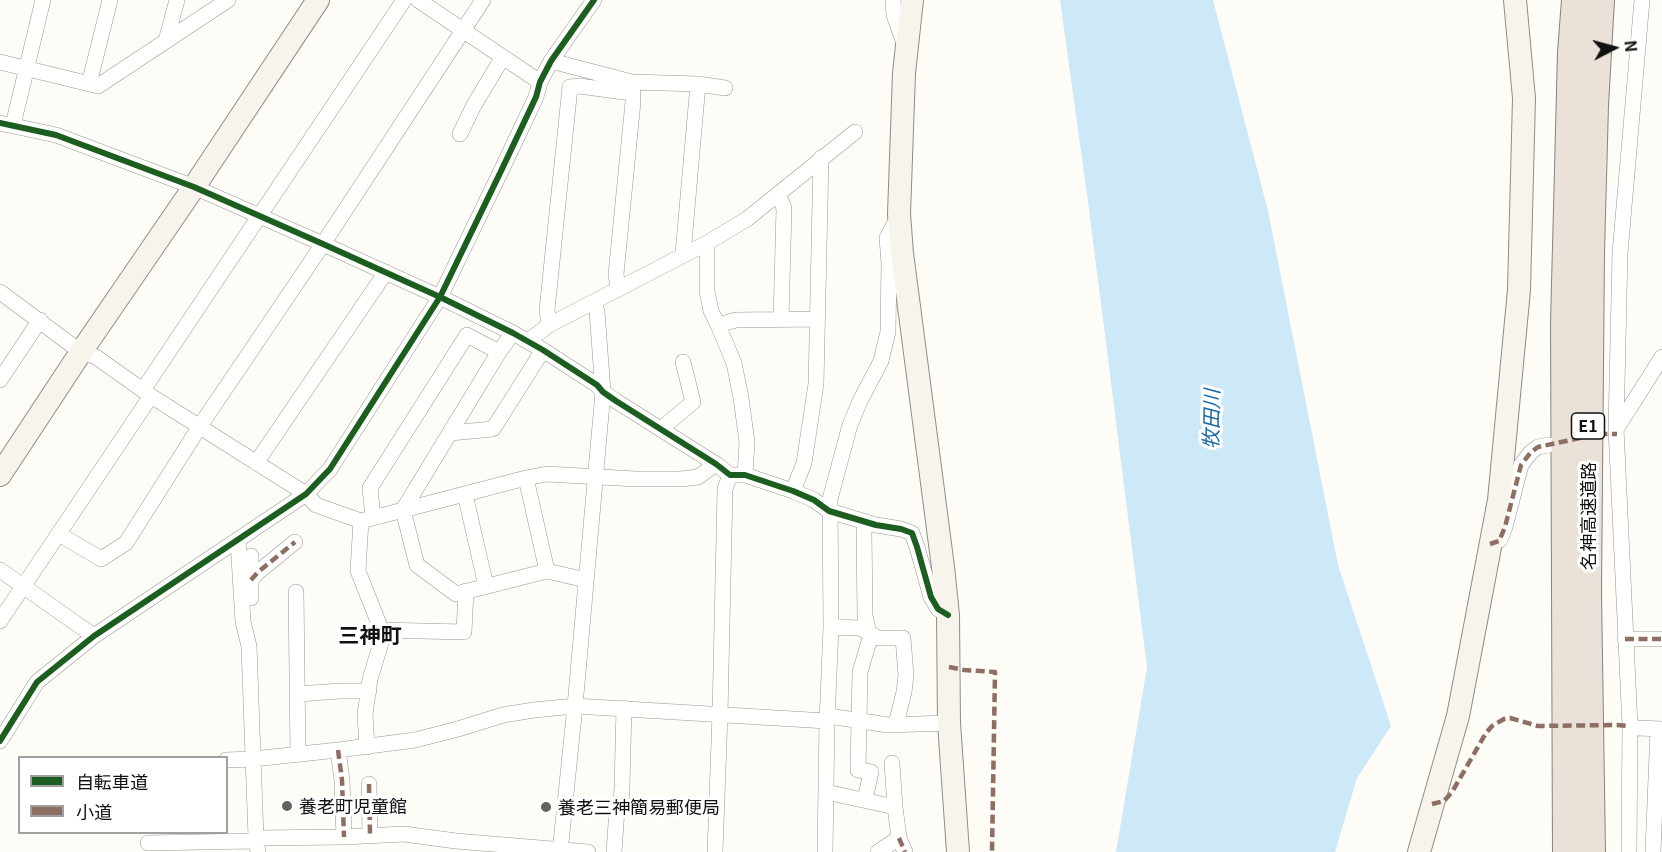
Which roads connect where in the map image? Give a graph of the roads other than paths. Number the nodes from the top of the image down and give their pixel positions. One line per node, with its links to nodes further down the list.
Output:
1 (43, 0): 25 (street)
2 (110, 0): 27 (street)
3 (177, 0): 19 (street)
4 (228, 0): 19 (street)
5 (318, 0): 36 (street)
6 (404, 0): 39 (street)
7 (418, 0): 18 (street)
8 (483, 0): 18 (street)
9 (594, 0): 23 (street)
10 (893, 0): 20 (street)
11 (912, 0): 20 (street)
12 (1515, 0): 85 (street)
13 (1567, 0): 21 (highway)
14 (1576, 0): 21 (highway, 名神高速道路 / E1)
15 (1600, 0): 31 (highway, 名神高速道路 / E1)
16 (1609, 0): 31 (highway)
17 (1642, 0): 65 (street)
18 (463, 30): 22 (street); 41 (street)
19 (166, 41): 27 (street)
20 (906, 52): 38 (street)
21 (1572, 53): 144 (highway, 名神高速道路 / E1)
22 (503, 57): 26 (street); 34 (street)
23 (551, 61): 26 (street); 29 (street)
24 (0, 62): 25 (street)
25 (26, 68): 27 (street); 32 (street)
26 (540, 82): 46 (street)
27 (89, 84)
28 (698, 84): 29 (street); 30 (street); 42 (street)
29 (632, 87): 44 (street); 51 (street)
30 (726, 88)
31 (1594, 105): 145 (highway, 名神高速道路 / E1)
32 (6, 124): 36 (street)
33 (855, 132): 35 (street)
34 (460, 134)
35 (821, 158): 37 (street); 49 (street)
36 (194, 187): 39 (street); 56 (street)
37 (778, 194): 40 (street); 48 (street)
38 (899, 214): 79 (street); 95 (street)
39 (260, 216): 41 (street); 62 (street)
40 (707, 243): 42 (street); 52 (street)
41 (323, 244): 43 (street); 63 (street)
42 (683, 254): 44 (street)
43 (386, 272): 46 (street); 69 (street)
44 (618, 289): 47 (street)
45 (0, 292): 50 (street)
46 (440, 297): 53 (street); 77 (street)
47 (594, 302): 51 (street); 61 (street)
48 (782, 319): 49 (street); 52 (street)
49 (818, 319): 75 (street)
50 (40, 320): 56 (street); 60 (street)
51 (549, 325): 54 (street)
52 (718, 326): 72 (street)
53 (513, 333): 54 (street); 57 (street)
54 (528, 341): 55 (street)
55 (543, 350): 61 (street); 66 (street)
56 (81, 352): 62 (street); 71 (street)
57 (499, 352): 66 (street); 80 (street)
58 (1662, 357): 65 (street)
59 (683, 362): 64 (street)
60 (0, 380)
61 (603, 392): 64 (street); 73 (street)
62 (147, 393): 63 (street); 82 (street)
63 (200, 426): 69 (street); 82 (street)
64 (661, 429): 70 (street)
65 (1617, 431): 67 (street); 102 (street)
66 (450, 433): 78 (street)
67 (1599, 434)
68 (1549, 445): 85 (street)
69 (256, 463): 77 (street)
70 (716, 464): 72 (street); 73 (street)
71 (0, 475)
72 (738, 475): 75 (street); 108 (street)
73 (596, 477): 74 (street); 90 (street)
74 (526, 478): 76 (street); 88 (street)
75 (793, 491): 79 (street)
76 (465, 494): 78 (street); 91 (street)
77 (306, 495): 80 (street); 83 (street)
78 (403, 510): 80 (street); 93 (street)
79 (829, 511): 95 (street); 97 (street)
80 (367, 519): 98 (street)
81 (864, 531): 100 (street)
82 (59, 534): 92 (street)
83 (238, 541): 99 (street); 101 (street)
84 (295, 542): 89 (street)
85 (1490, 544): 143 (street)
86 (251, 556): 89 (street)
87 (0, 570): 92 (street)
88 (547, 572): 90 (street); 91 (street)
89 (251, 580): 99 (street)
90 (586, 580): 106 (street)
91 (486, 586): 93 (street)
92 (24, 587): 96 (street); 101 (street)
93 (466, 591): 98 (street)
94 (296, 592): 105 (street)
95 (948, 615): 111 (street)
96 (0, 621)
97 (831, 627): 100 (street); 109 (street)
98 (380, 630): 104 (street)
99 (246, 632): 119 (street)
100 (868, 632): 110 (street); 112 (street)
101 (94, 636): 115 (street)
102 (1625, 639): 103 (street); 113 (street)
103 (1662, 639)
104 (369, 691): 105 (street); 116 (street)
105 (298, 694): 118 (street)
106 (575, 706): 107 (street); 116 (street); 136 (street)
107 (624, 708): 108 (street); 138 (street)
108 (720, 714): 109 (street); 139 (street)
109 (828, 718): 110 (street); 125 (street)
110 (858, 720): 112 (street); 126 (street)
111 (949, 723): 112 (street); 142 (street)
112 (896, 724)
113 (1630, 726): 114 (street); 124 (street)
114 (1660, 729): 123 (street)
115 (0, 741)
116 (367, 747): 117 (street)
117 (338, 750): 118 (street); 129 (street)
118 (298, 754): 119 (street)
119 (253, 759): 120 (street); 131 (street)
120 (228, 760)
121 (892, 763): 127 (street)
122 (369, 784): 128 (street)
123 (1656, 790): 124 (street); 134 (street)
124 (1630, 791): 135 (street)
125 (826, 792): 126 (street); 140 (street)
126 (865, 800): 127 (street)
127 (895, 807): 132 (street)
128 (370, 835): 129 (street); 133 (street)
129 (344, 837): 131 (street)
130 (149, 843): 131 (street)
131 (257, 845)
132 (902, 845): 141 (street)
133 (456, 846): 136 (street)
134 (1653, 849): 135 (street)
135 (1629, 850)
136 (560, 851): 137 (street)
137 (588, 852)
138 (614, 852)
139 (715, 852)
140 (825, 852)
141 (878, 852)
142 (958, 852)
143 (1419, 852)
144 (1567, 852)
145 (1591, 852)

